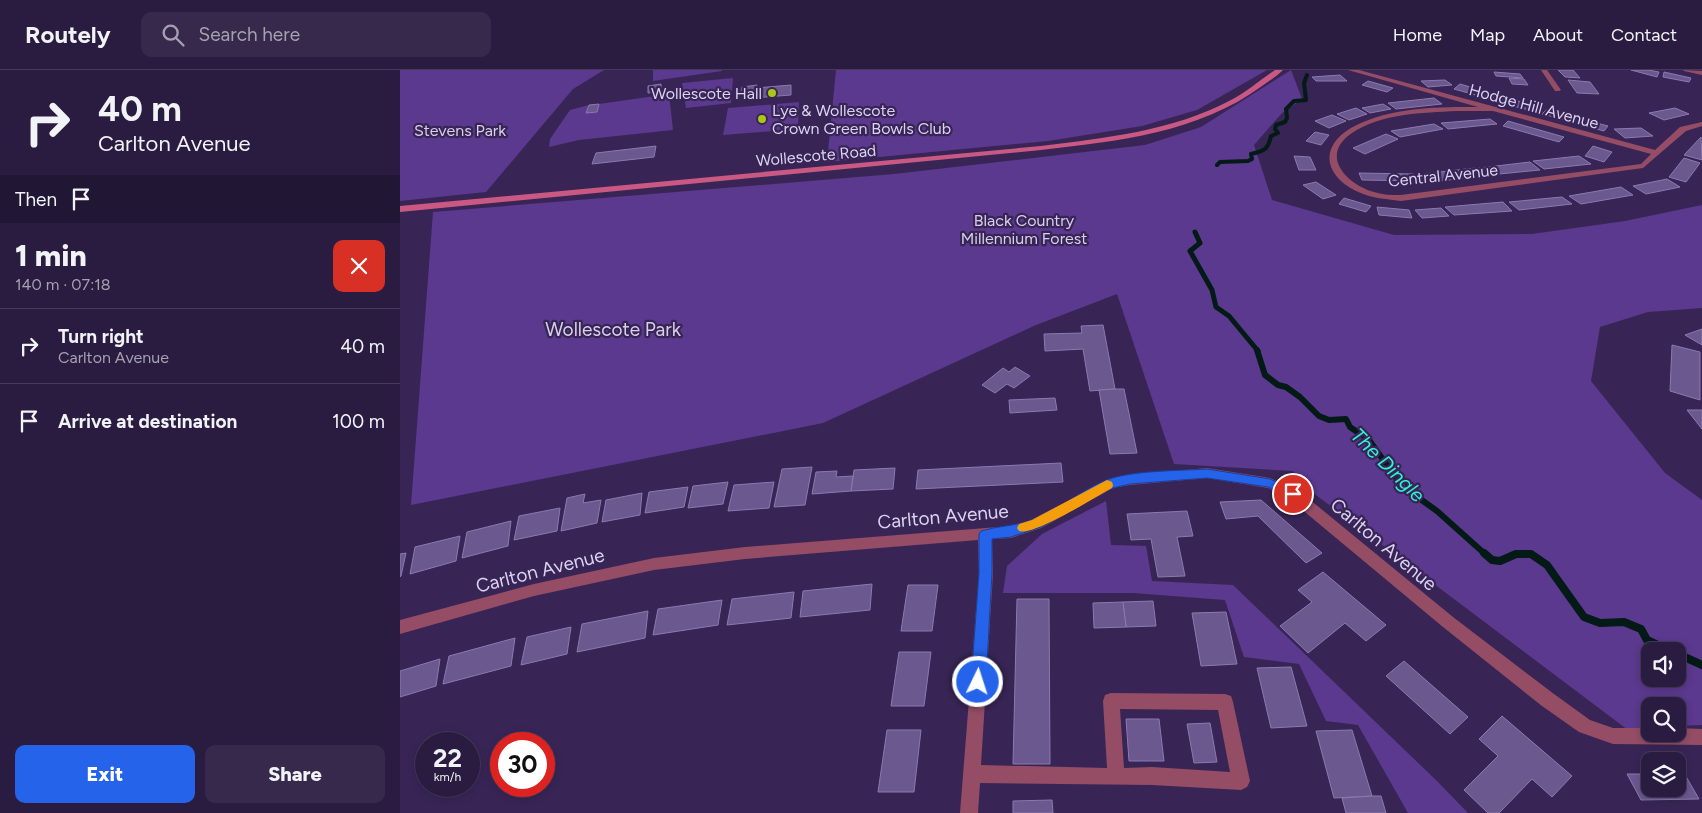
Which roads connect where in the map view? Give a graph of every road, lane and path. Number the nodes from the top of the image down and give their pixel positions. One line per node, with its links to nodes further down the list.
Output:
1 (1280, 70): 10 (street, Wollescote Road)
2 (1351, 70): 7 (street, Hodge Hill Avenue)
3 (1544, 70): 6 (street)
4 (1686, 70): 5 (street)
5 (1702, 73)
6 (1540, 83)
7 (1492, 109): 9 (street, Hodge Hill Avenue); 9 (street, Central Avenue)
8 (1702, 124): 9 (street)
9 (1656, 153)
10 (400, 209)
11 (985, 534): 12 (street, Carlton Avenue); 13 (street, Carlton Avenue); 14 (street)
12 (400, 627)
13 (1702, 737)
14 (972, 774): 15 (street); 16 (street)
15 (1116, 777): 15 (street)
16 (969, 813)

